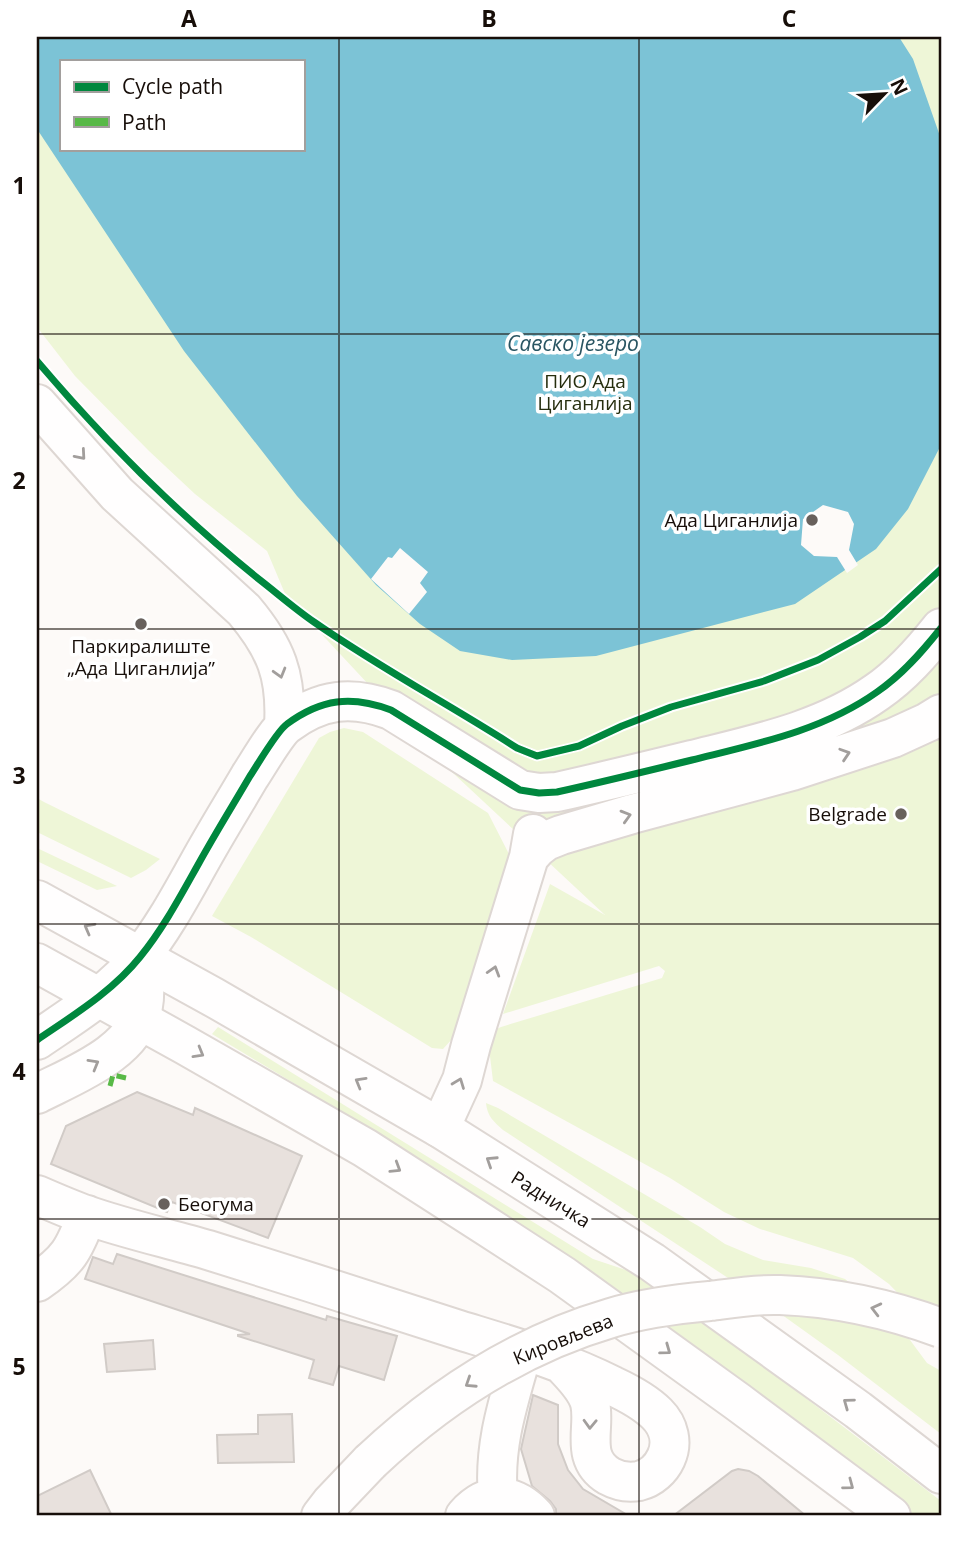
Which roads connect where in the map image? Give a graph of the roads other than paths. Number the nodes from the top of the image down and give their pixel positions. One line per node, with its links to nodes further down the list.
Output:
1 (37, 404): 4 (street, one-way to 4)
2 (941, 628): 5 (street)
3 (941, 714): 6 (street, one-way to 3)
4 (284, 726): 5 (street); 8 (street)
5 (520, 790): 6 (street)
6 (529, 857): 14 (street, one-way to 6)
7 (37, 900): 8 (street, Радничка, one-way to 7)
8 (140, 957): 10 (street); 11 (street); 14 (street, Радничка, one-way to 8)
9 (37, 963): 10 (street)
10 (97, 997): 11 (street); 12 (street)
11 (140, 1020): 13 (street, one-way to 11); 26 (street, one-way to 26)
12 (37, 1041)
13 (37, 1094)
14 (440, 1128): 21 (street, Радничка, one-way to 14)
15 (37, 1195): 16 (street)
16 (87, 1215): 17 (street); 19 (street)
17 (37, 1282)
18 (941, 1328): 23 (street, Кировљева, one-way to 23, bridge)
19 (523, 1350): 20 (street); 22 (street)
20 (563, 1365)
21 (941, 1474)
22 (498, 1497): 24 (street); 25 (street)
23 (321, 1516)
24 (465, 1516)
25 (535, 1516)
26 (891, 1516)

